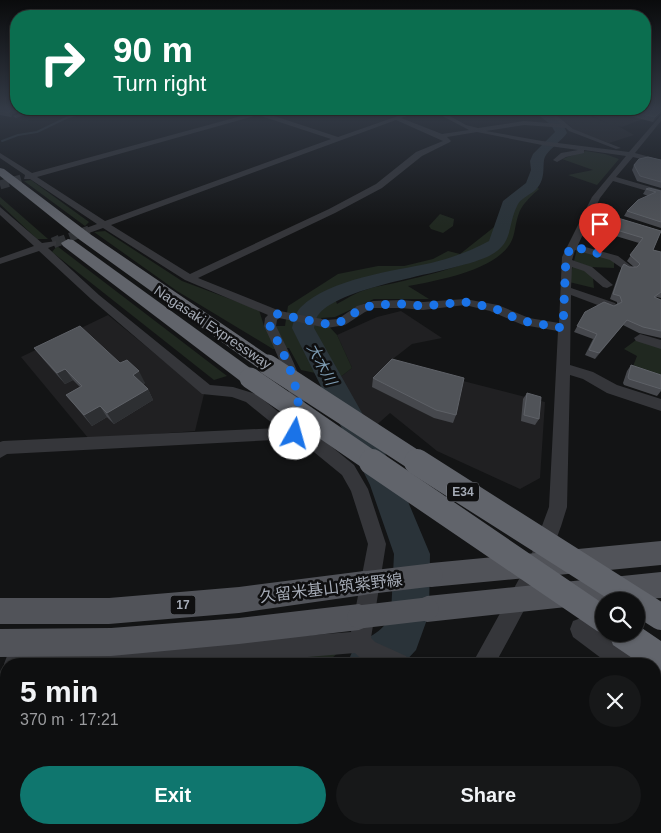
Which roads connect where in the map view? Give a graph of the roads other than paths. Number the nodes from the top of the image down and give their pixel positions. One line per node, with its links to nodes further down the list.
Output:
1 (128, 148): 15 (street)
2 (313, 148): 21 (street)
3 (435, 148): 29 (street)
4 (578, 148): 8 (street)
5 (595, 148): 8 (street)
6 (618, 148): 10 (street)
7 (637, 148): 10 (street)
8 (589, 149): 10 (street); 12 (street)
9 (661, 150): 13 (street)
10 (631, 154): 13 (street); 16 (street)
11 (0, 155): 15 (street)
12 (557, 160)
13 (658, 161)
14 (0, 171): 38 (highway, Nagasaki Expressway / E34)
15 (32, 176): 17 (street); 21 (street)
16 (611, 178): 19 (street); 24 (street)
17 (21, 179)
18 (0, 188): 38 (highway, Nagasaki Expressway / E34)
19 (661, 193)
20 (0, 210): 25 (street)
21 (103, 224): 22 (street); 29 (street)
22 (89, 230)
23 (53, 242): 25 (street)
24 (572, 246): 27 (street); 28 (street)
25 (39, 247): 26 (street); 40 (street)
26 (0, 261)
27 (566, 261): 30 (street); 31 (street)
28 (630, 269)
29 (189, 278): 33 (street)
30 (606, 285)
31 (565, 289): 32 (street); 34 (street)
32 (611, 306)
33 (277, 314): 34 (street); 40 (street)
34 (563, 328): 37 (street)
35 (640, 338): 36 (street)
36 (661, 345)
37 (563, 368): 39 (street); 43 (street)
38 (259, 371): 48 (highway, Nagasaki Expressway / E34, bridge); 49 (highway, Nagasaki Expressway / E34, bridge)
39 (661, 405)
40 (295, 434): 41 (street); 51 (street)
41 (1, 447)
42 (661, 553): 43 (main road, 久留米基山筑紫野線 / 17)
43 (539, 564): 44 (main road, 久留米基山筑紫野線 / 17); 46 (street)
44 (431, 575): 47 (main road, 久留米基山筑紫野線 / 17, bridge)
45 (661, 585): 46 (main road, 17)
46 (520, 598): 51 (main road, 17, bridge); 56 (street)
47 (0, 611)
48 (595, 614)
49 (661, 617)
50 (581, 629): 57 (street)
51 (362, 636): 53 (main road, 17); 54 (street); 55 (street)
52 (636, 642): 58 (highway)
53 (0, 643)
54 (147, 658)
55 (390, 658)
56 (486, 658)
57 (620, 658)
58 (660, 658)

